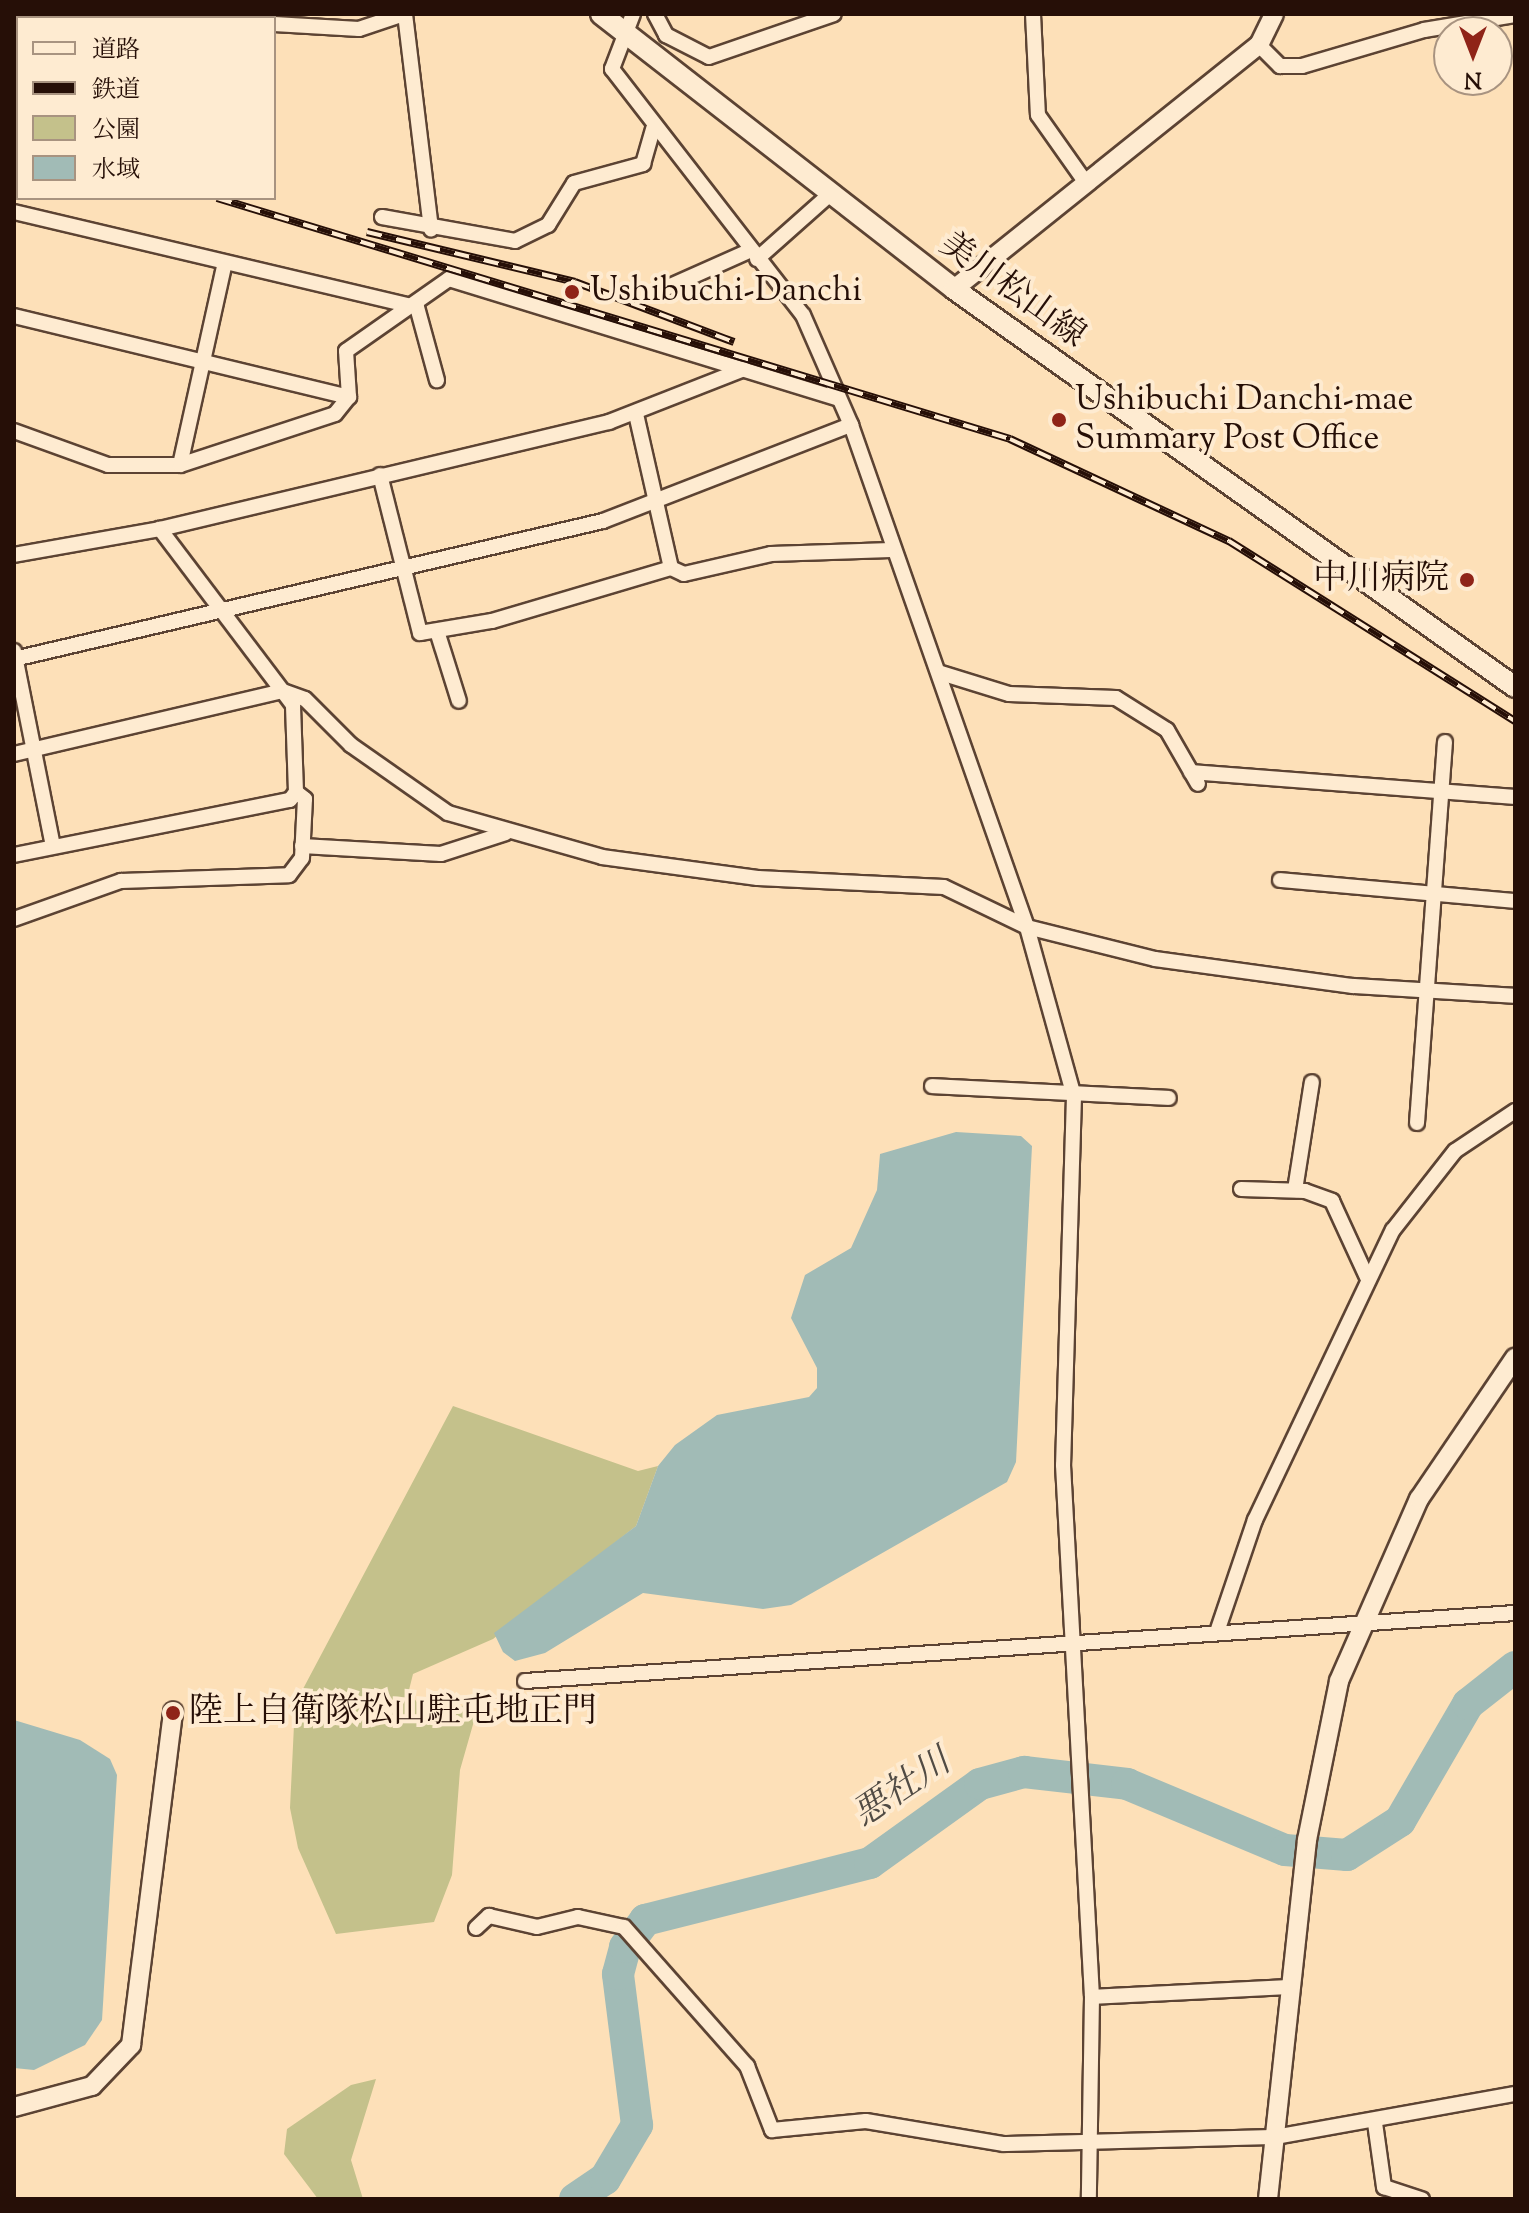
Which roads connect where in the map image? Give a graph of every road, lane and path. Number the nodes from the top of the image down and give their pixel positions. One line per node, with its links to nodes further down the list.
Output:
1 (405, 14): 9 (street); 17 (street)
2 (601, 14): 10 (main road, 美川松山線)
3 (633, 14): 10 (street)
4 (655, 14): 5 (street)
5 (834, 14)
6 (1033, 14): 13 (street)
7 (1274, 14): 11 (street)
8 (1515, 15): 11 (street)
9 (276, 24)
10 (624, 36): 12 (street); 14 (main road, 美川松山線)
11 (1259, 45): 13 (street)
12 (653, 128): 17 (street); 18 (street)
13 (1086, 183): 21 (street)
14 (829, 195): 18 (street); 21 (main road, 美川松山線)
15 (14, 212): 19 (street)
16 (382, 217): 17 (street)
17 (431, 229)
18 (754, 255): 20 (street); 28 (street)
19 (224, 267): 22 (street); 24 (street)
20 (666, 288)
21 (954, 289): 44 (main road, 美川松山線)
22 (417, 307): 25 (street); 26 (street); 27 (street)
23 (14, 316): 24 (street)
24 (202, 367): 27 (street); 32 (street)
25 (744, 369): 28 (street); 29 (street)
26 (437, 380)
27 (349, 397): 32 (street)
28 (837, 398): 30 (street)
29 (636, 414): 33 (street); 34 (street)
30 (851, 425): 34 (street); 36 (street)
31 (14, 431): 32 (street)
32 (180, 465)
33 (380, 475): 35 (street); 38 (street)
34 (655, 506): 38 (street); 39 (street)
35 (160, 529): 37 (street); 40 (street)
36 (891, 550): 39 (street); 43 (street)
37 (14, 555)
38 (403, 565): 40 (street); 41 (street)
39 (671, 568): 41 (street)
40 (224, 611): 42 (street); 45 (street)
41 (437, 631): 46 (street)
42 (15, 656): 48 (street)
43 (941, 673): 51 (street); 61 (street)
44 (1515, 687)
45 (283, 691): 48 (street); 50 (street); 53 (street)
46 (459, 701)
47 (1445, 742): 51 (street)
48 (34, 750): 49 (street); 54 (street)
49 (14, 754)
50 (296, 792): 54 (street); 55 (street)
51 (1441, 792): 52 (street); 58 (street)
52 (1515, 797)
53 (506, 833): 55 (street); 61 (street)
54 (53, 846): 56 (street)
55 (302, 846): 60 (street)
56 (14, 855)
57 (1280, 880): 58 (street)
58 (1434, 894): 59 (street); 62 (street)
59 (1515, 901)
60 (14, 919)
61 (1027, 927): 62 (street); 66 (street)
62 (1428, 987): 63 (street); 69 (street)
63 (1515, 996)
64 (1312, 1082): 71 (street)
65 (932, 1086): 66 (street)
66 (1074, 1096): 67 (street); 77 (street)
67 (1169, 1098)
68 (1515, 1111): 72 (street)
69 (1417, 1123)
70 (1241, 1189): 71 (street)
71 (1295, 1190): 72 (street)
72 (1367, 1277): 76 (street)
73 (1515, 1358): 75 (street)
74 (1515, 1613): 75 (street)
75 (1359, 1622): 76 (street); 81 (street)
76 (1218, 1629): 77 (street)
77 (1072, 1642): 78 (street); 82 (street)
78 (525, 1681)
79 (173, 1712): 84 (street)
80 (476, 1928): 87 (street)
81 (1292, 1987): 82 (street); 86 (street)
82 (1092, 1997): 87 (street)
83 (1515, 2094): 85 (street)
84 (14, 2107)
85 (1375, 2123): 86 (street); 90 (street)
86 (1275, 2137): 87 (street); 89 (street)
87 (1090, 2139): 88 (street)
88 (1089, 2199)
89 (1268, 2199)
90 (1422, 2199)

